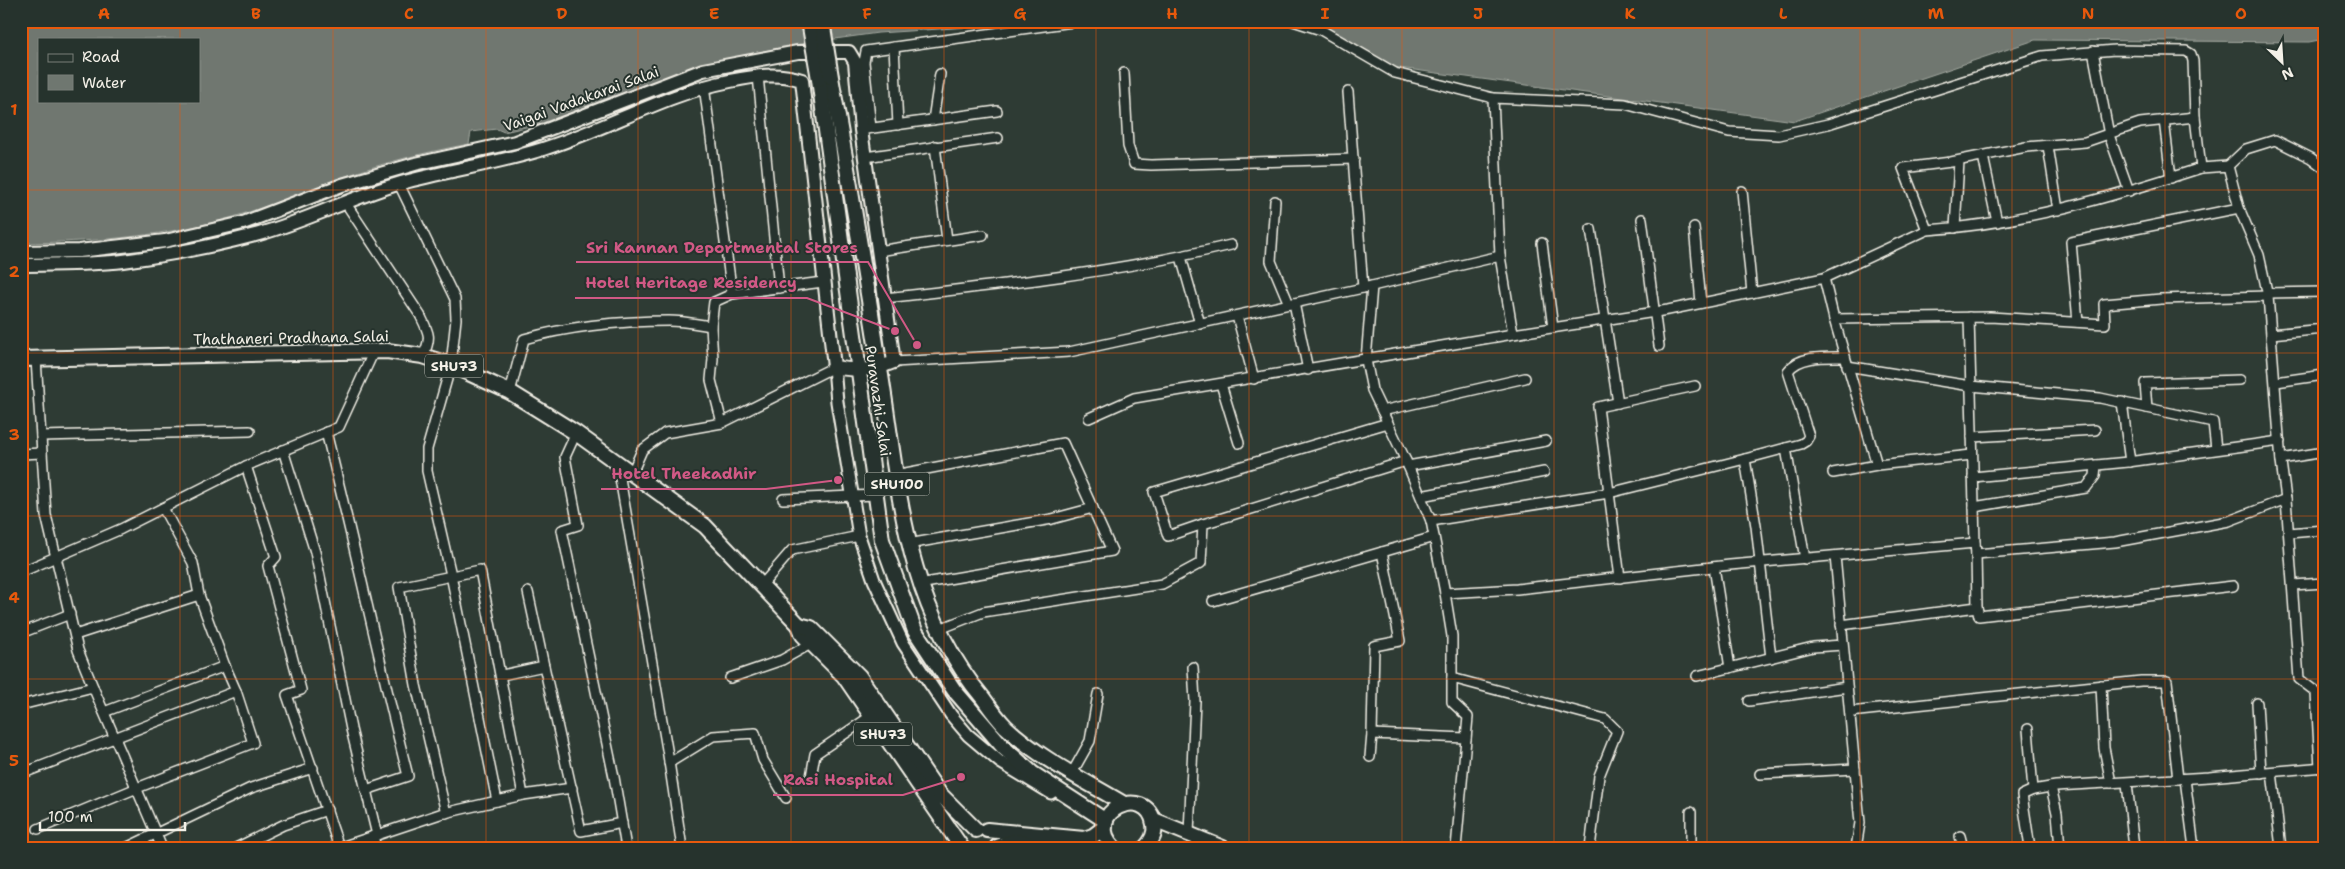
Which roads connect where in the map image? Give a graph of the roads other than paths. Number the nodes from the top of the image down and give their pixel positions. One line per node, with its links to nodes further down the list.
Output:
1 (809, 21): 10 (main road, SHU100, bridge)
2 (822, 21): 10 (main road, SHU100, bridge)
3 (1080, 21): 5 (street)
4 (1293, 21): 13 (street)
5 (894, 47): 18 (street); 19 (street)
6 (2094, 51): 13 (street); 15 (street); 20 (street)
7 (1124, 73): 26 (street)
8 (940, 74): 16 (street)
9 (758, 76): 11 (main road, Vaigai Vadakarai Salai); 55 (main road, Vaigai Vadakarai Salai); 57 (street)
10 (825, 78): 88 (main road, Puravazhi Salai / SHU100); 89 (main road, Puravazhi Salai / SHU100)
11 (704, 86): 32 (main road, Vaigai Vadakarai Salai); 61 (street)
12 (1348, 92): 26 (street)
13 (1493, 98): 51 (street)
14 (997, 111): 16 (street)
15 (2195, 117): 17 (street); 29 (street)
16 (933, 120): 18 (street)
17 (2164, 120): 20 (street); 31 (street)
18 (898, 125): 19 (street)
19 (866, 129): 25 (main road, Vaigai Vadakarai Salai); 50 (main road, Vaigai Vadakarai Salai)
20 (2109, 135): 23 (street); 34 (street)
21 (998, 138): 22 (street)
22 (934, 146): 25 (street); 46 (street)
23 (2048, 146): 24 (street); 38 (street)
24 (1983, 156): 27 (street); 40 (street)
25 (865, 157): 49 (main road, Vaigai Vadakarai Salai)
26 (1354, 159): 58 (street)
27 (1958, 161): 42 (street); 44 (street)
28 (2228, 166): 29 (street); 30 (street); 37 (street)
29 (2201, 168): 31 (street)
30 (2324, 168)
31 (2171, 178): 34 (street)
32 (399, 184): 36 (main road, Vaigai Vadakarai Salai); 86 (street)
33 (1742, 191): 60 (street)
34 (2129, 191): 38 (street)
35 (1275, 201): 65 (street)
36 (345, 202): 53 (main road, Vaigai Vadakarai Salai); 80 (street)
37 (2239, 208): 62 (street); 71 (street)
38 (2058, 210): 40 (street)
39 (1642, 220): 66 (street)
40 (1998, 222): 42 (street)
41 (1694, 227): 64 (street)
42 (1955, 228): 44 (street)
43 (1591, 229): 70 (street)
44 (1927, 230): 54 (street)
45 (983, 235): 46 (street)
46 (947, 240): 49 (street)
47 (1542, 243): 74 (street)
48 (1230, 245): 52 (street)
49 (878, 251): 63 (main road, Vaigai Vadakarai Salai)
50 (21, 252)
51 (1500, 256): 56 (street); 76 (street)
52 (1181, 257): 63 (street); 72 (street)
53 (21, 265)
54 (1824, 278): 60 (street); 69 (street)
55 (823, 282): 57 (street); 87 (main road, Vaigai Vadakarai Salai)
56 (1372, 286): 58 (street); 83 (street)
57 (779, 288): 61 (street)
58 (1363, 288): 65 (street)
59 (2324, 292): 62 (street)
60 (1752, 293): 64 (street)
61 (732, 294): 73 (street)
62 (2267, 294): 71 (street); 77 (street)
63 (885, 298): 84 (main road, Vaigai Vadakarai Salai)
64 (1701, 303): 66 (street)
65 (1292, 304): 67 (street); 90 (street)
66 (1655, 312): 70 (street); 78 (street)
67 (1237, 316): 72 (street); 92 (street)
68 (1969, 317): 69 (street); 71 (street); 98 (street)
69 (1834, 318): 85 (street)
70 (1604, 320): 74 (street); 101 (street)
71 (2078, 322)
72 (1200, 324): 84 (street)
73 (711, 326): 99 (street); 105 (street)
74 (1553, 328): 76 (street)
75 (2324, 329): 77 (street)
76 (1513, 334): 83 (street)
77 (2271, 334): 95 (street)
78 (1659, 346)
79 (374, 351): 80 (main road, Thathaneri Pradhana Salai / SHU73); 81 (main road, Thathaneri Pradhana Salai / SHU73); 109 (street)
80 (423, 356): 86 (main road, Thathaneri Pradhana Salai / SHU73)
81 (36, 359): 82 (main road, Thathaneri Pradhana Salai / SHU73); 111 (street)
82 (21, 360)
83 (1366, 360): 90 (street); 103 (street)
84 (894, 362): 88 (main road)
85 (1846, 362): 98 (street); 116 (street); 128 (street)
86 (451, 365): 99 (main road, Thathaneri Pradhana Salai / SHU73); 161 (street)
87 (834, 367): 89 (main road); 105 (street); 138 (street)
88 (880, 368): 89 (main road); 134 (main road, Puravazhi Salai / SHU100)
89 (857, 370): 137 (main road, Puravazhi Salai / SHU100)
90 (1308, 370): 92 (street)
91 (2324, 375): 95 (street)
92 (1254, 378): 96 (street)
93 (1525, 378): 103 (street)
94 (2240, 380): 102 (street)
95 (2276, 382): 114 (street)
96 (1221, 384): 104 (street); 115 (street)
97 (1695, 386): 101 (street)
98 (1971, 386): 100 (street); 112 (street)
99 (510, 392): 110 (main road, Thathaneri Pradhana Salai / SHU73)
100 (2122, 402): 102 (street); 126 (street)
101 (1618, 403): 136 (street)
102 (2147, 408): 117 (street)
103 (1382, 410): 106 (street)
104 (1089, 418)
105 (722, 422): 133 (street)
106 (1388, 423): 127 (street); 146 (street)
107 (2095, 430): 112 (street)
108 (250, 431): 111 (street)
109 (326, 432): 118 (street); 221 (street)
110 (576, 433): 125 (main road, Thathaneri Pradhana Salai / SHU73); 232 (street)
111 (41, 436): 120 (street)
112 (1972, 437): 122 (street)
113 (1546, 441): 127 (street)
114 (2280, 441): 117 (street); 124 (street)
115 (1239, 442)
116 (1786, 448): 123 (street); 157 (street)
117 (2216, 449): 126 (street)
118 (283, 450): 130 (street); 221 (street)
119 (2324, 452): 124 (street)
120 (42, 453): 121 (street); 156 (street)
121 (21, 454)
122 (1972, 455): 128 (street); 135 (street)
123 (1745, 459): 136 (street); 158 (street)
124 (2281, 459): 141 (street)
125 (617, 461): 133 (main road, Thathaneri Pradhana Salai / SHU73); 205 (street)
126 (2130, 462): 129 (street)
127 (1407, 463): 139 (street); 146 (street)
128 (1877, 465): 132 (street)
129 (2096, 465): 135 (street); 142 (street)
130 (246, 466): 143 (street); 206 (street)
131 (1544, 472): 139 (street)
132 (1833, 473)
133 (632, 474): 166 (main road, Thathaneri Pradhana Salai / SHU73)
134 (895, 476): 144 (street); 152 (main road, Puravazhi Salai / SHU100)
135 (1973, 477): 142 (street)
136 (1609, 493): 145 (street); 162 (street)
137 (876, 495): 138 (street); 226 (main road, Puravazhi Salai / SHU100)
138 (852, 496): 140 (street); 149 (street)
139 (1421, 496): 145 (street)
140 (783, 499)
141 (2286, 499): 148 (street); 154 (street)
142 (1974, 506): 151 (street)
143 (164, 508): 156 (street); 170 (street)
144 (1093, 508): 152 (street); 164 (street)
145 (1431, 521): 150 (street)
146 (1203, 524): 175 (street)
147 (2324, 530): 148 (street)
148 (2289, 533): 165 (street)
149 (859, 536): 166 (street); 226 (street)
150 (1434, 537): 153 (street); 169 (street)
151 (1975, 543): 154 (street); 155 (street)
152 (908, 544): 164 (main road, Puravazhi Salai / SHU100)
153 (1382, 552): 171 (street); 201 (street)
154 (1976, 554): 172 (street)
155 (1835, 556): 157 (street); 174 (street)
156 (56, 558): 160 (street); 173 (street)
157 (1805, 559): 158 (street)
158 (1760, 563): 159 (street); 180 (street)
159 (1714, 567): 162 (street); 184 (street)
160 (21, 572)
161 (451, 575): 185 (street); 225 (street); 229 (street)
162 (1620, 578): 169 (street)
163 (2324, 583): 165 (street)
164 (919, 584): 175 (main road, Puravazhi Salai / SHU100)
165 (2293, 585): 207 (street)
166 (761, 586): 178 (main road, Thathaneri Pradhana Salai / SHU73)
167 (2233, 586): 172 (street)
168 (528, 592): 182 (street)
169 (1445, 593): 188 (street)
170 (198, 595): 177 (street); 181 (street)
171 (1213, 601)
172 (1977, 607): 174 (street)
173 (70, 614): 176 (street); 177 (street)
174 (1841, 625): 179 (street)
175 (938, 630): 210 (main road, Puravazhi Salai / SHU100)
176 (21, 633)
177 (74, 635): 190 (street)
178 (816, 641): 187 (street); 199 (main road, Thathaneri Pradhana Salai / SHU73); 235 (main road, Thathaneri Pradhana Salai / SHU73)
179 (1843, 645): 180 (street); 191 (street)
180 (1771, 658): 184 (street)
181 (225, 666): 192 (street); 197 (street)
182 (544, 666): 185 (street); 220 (street)
183 (1193, 667): 237 (street)
184 (1730, 668): 186 (street)
185 (502, 675): 223 (street)
186 (1696, 676)
187 (730, 678)
188 (1452, 678): 202 (street); 254 (street)
189 (2101, 685): 198 (street); 215 (street); 217 (street)
190 (94, 687): 196 (street); 197 (street)
191 (1847, 687): 194 (street); 198 (street)
192 (236, 691): 203 (street); 219 (street)
193 (1098, 694): 210 (street)
194 (1749, 702)
195 (2257, 702): 211 (street)
196 (21, 706)
197 (104, 712): 203 (street)
198 (1850, 712): 208 (street)
199 (871, 716): 214 (street); 248 (main road, Thathaneri Pradhana Salai / SHU73)
200 (2028, 729): 222 (street)
201 (1372, 734): 202 (street); 204 (street)
202 (1466, 738): 253 (street)
203 (116, 739): 212 (street); 219 (street)
204 (1370, 758)
205 (669, 763): 224 (street); 247 (street)
206 (313, 768): 228 (street); 236 (street)
207 (2322, 768): 209 (street)
208 (1855, 769): 213 (street); 256 (street)
209 (2272, 772): 211 (street); 262 (street)
210 (1072, 773): 227 (main road, Puravazhi Salai / SHU100)
211 (2261, 773): 215 (street)
212 (21, 774)
213 (1760, 774)
214 (811, 777)
215 (2182, 779): 216 (street); 261 (street)
216 (2127, 783): 217 (street); 260 (street)
217 (2111, 784): 218 (street)
218 (2051, 787): 222 (street); 259 (street)
219 (137, 788): 234 (street); 236 (street)
220 (572, 788): 223 (street); 232 (street)
221 (366, 790): 238 (street)
222 (2033, 790): 258 (street)
223 (523, 795): 225 (street)
224 (786, 798)
225 (498, 801): 229 (street)
226 (1075, 801): 233 (main road, Puravazhi Salai / SHU100)
227 (1124, 804): 231 (main road, SHU100); 233 (main road)
228 (327, 810): 243 (street); 244 (street)
229 (446, 812): 238 (street)
230 (1691, 812): 255 (street)
231 (1154, 820): 237 (main road, SHU100); 251 (main road)
232 (622, 823): 246 (street)
233 (1105, 824): 235 (main road); 250 (main road)
234 (38, 829)
235 (981, 830): 240 (main road, SHU73); 248 (main road, SHU73)
236 (156, 833): 241 (street); 242 (street)
237 (1189, 833): 252 (main road, SHU100)
238 (375, 835): 244 (street); 245 (street)
239 (1960, 836): 257 (street)
240 (997, 847): 249 (main road, SHU73)
241 (126, 848)
242 (162, 848)
243 (236, 848)
244 (339, 848)
245 (376, 848)
246 (626, 848)
247 (682, 848)
248 (963, 848)
249 (1077, 848)
250 (1114, 848)
251 (1145, 848)
252 (1223, 848)
253 (1456, 848)
254 (1590, 848)
255 (1691, 848)
256 (1856, 848)
257 (1963, 848)
258 (2030, 848)
259 (2060, 848)
260 (2134, 848)
261 (2194, 848)
262 (2281, 848)

